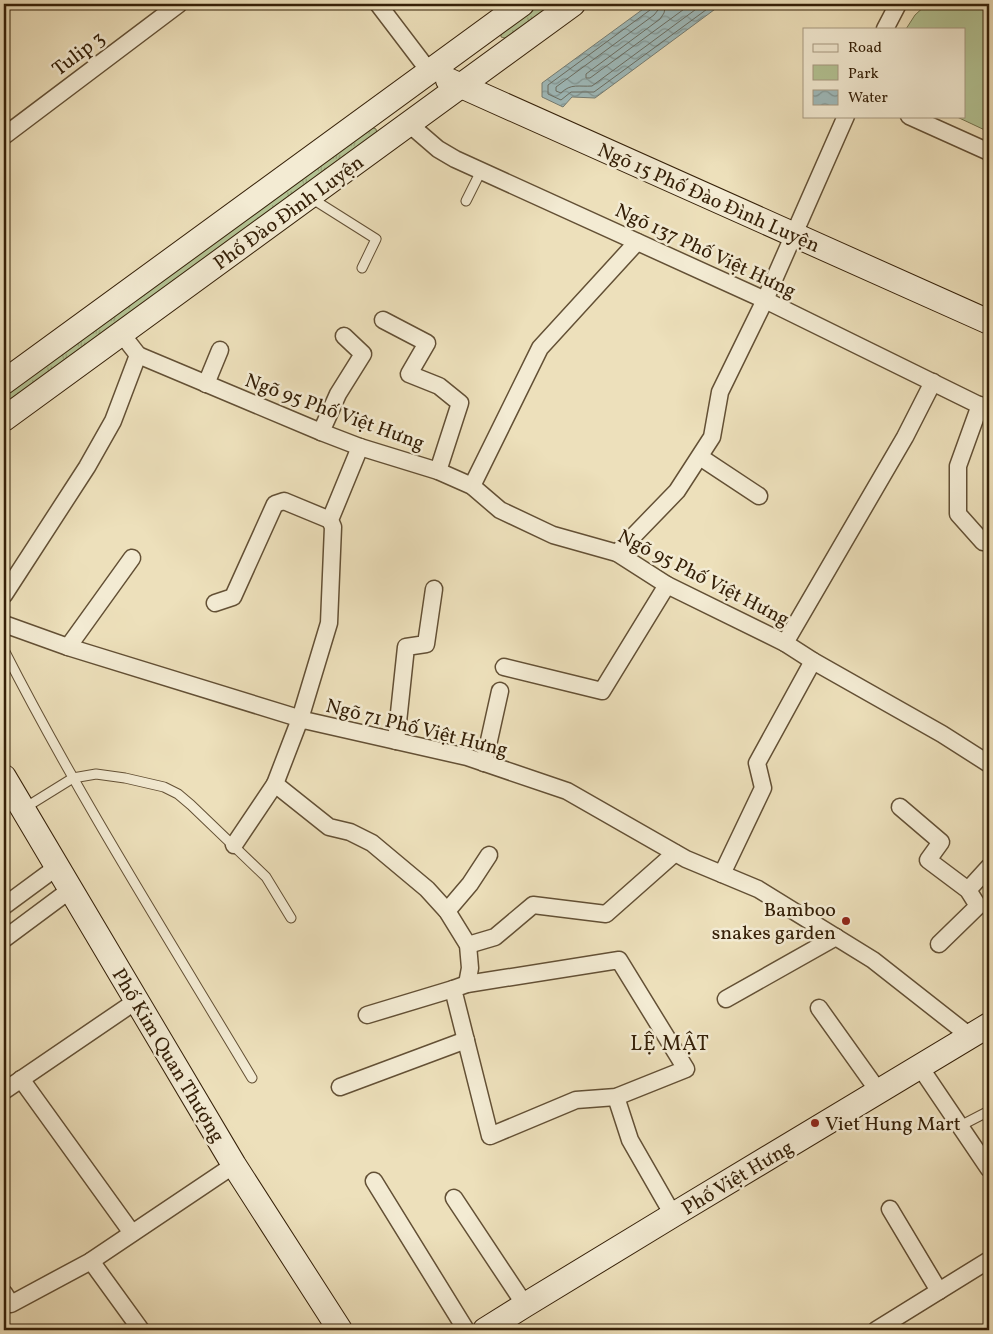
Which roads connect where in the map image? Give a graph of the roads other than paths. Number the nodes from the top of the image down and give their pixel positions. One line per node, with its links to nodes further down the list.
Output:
1 (178, 4): 12 (street, Tulip 3)
2 (378, 4): 7 (street)
3 (522, 4): 7 (street, Phố Đào Đình Luyện)
4 (573, 4): 8 (street, Phố Đào Đình Luyện)
5 (898, 4): 6 (street)
6 (885, 28)
7 (429, 72): 8 (street, Ngõ 15 Phố Đào Đình Luyện); 27 (street, Phố Đào Đình Luyện)
8 (460, 86): 11 (street, Phố Đào Đình Luyện); 17 (street, Ngõ 15 Phố Đào Đình Luyện)
9 (845, 118): 17 (street)
10 (913, 118): 13 (street)
11 (409, 124): 14 (street, Ngõ 137 Phố Việt Hưng); 15 (street, Phố Đào Đình Luyện)
12 (4, 136)
13 (989, 152)
14 (481, 171): 16 (lane); 18 (street, Ngõ 137 Phố Việt Hưng)
15 (308, 197): 19 (lane); 23 (street, Phố Đào Đình Luyện)
16 (466, 201)
17 (794, 235): 20 (street); 22 (street, Ngõ 15 Phố Đào Đình Luyện)
18 (637, 242): 20 (street, Ngõ 137 Phố Việt Hưng); 36 (street)
19 (362, 268)
20 (765, 300): 28 (street, Ngõ 137 Phố Việt Hưng); 34 (street)
21 (383, 320): 35 (street)
22 (989, 322)
23 (121, 334): 26 (street); 31 (street, Phố Đào Đình Luyện)
24 (344, 336): 32 (street)
25 (220, 350): 29 (street)
26 (138, 355): 29 (street, Ngõ 95 Phố Việt Hưng); 44 (street)
27 (4, 382)
28 (933, 382): 30 (street, Ngõ 137 Phố Việt Hưng); 47 (street)
29 (206, 384): 32 (street, Ngõ 95 Phố Việt Hưng)
30 (984, 407): 39 (street)
31 (4, 419)
32 (321, 432): 33 (street, Ngõ 95 Phố Việt Hưng)
33 (360, 447): 35 (street, Ngõ 95 Phố Việt Hưng); 38 (street)
34 (700, 457): 37 (street); 40 (street)
35 (438, 471): 36 (street, Ngõ 95 Phố Việt Hưng)
36 (472, 486): 40 (street, Ngõ 95 Phố Việt Hưng)
37 (759, 496)
38 (330, 520): 45 (street); 53 (street)
39 (983, 542)
40 (617, 553): 42 (street, Ngõ 95 Phố Việt Hưng)
41 (132, 558): 48 (street)
42 (667, 585): 47 (street, Ngõ 95 Phố Việt Hưng); 51 (street)
43 (434, 589): 54 (street)
44 (4, 595)
45 (215, 603)
46 (4, 624): 48 (street, Ngõ 71 Phố Việt Hưng)
47 (785, 643): 50 (street, Ngõ 95 Phố Việt Hưng)
48 (68, 647): 53 (street, Ngõ 71 Phố Việt Hưng)
49 (4, 650): 58 (lane)
50 (813, 661): 56 (street, Ngõ 95 Phố Việt Hưng); 67 (street)
51 (504, 667)
52 (500, 691): 55 (street)
53 (300, 719): 54 (street, Ngõ 71 Phố Việt Hưng); 59 (street)
54 (396, 741): 55 (street, Ngõ 71 Phố Việt Hưng)
55 (484, 763): 63 (street, Ngõ 71 Phố Việt Hưng)
56 (989, 764)
57 (4, 777): 61 (street, Phố Kim Quan Thượng)
58 (73, 778): 61 (lane); 62 (lane); 86 (lane)
59 (275, 784): 62 (street); 71 (street)
60 (900, 808): 69 (street)
61 (23, 809): 65 (street, Phố Kim Quan Thượng)
62 (234, 845): 72 (lane)
63 (675, 853): 67 (street, Ngõ 71 Phố Việt Hưng); 76 (street)
64 (489, 855): 71 (street)
65 (57, 867): 68 (street, Phố Kim Quan Thượng); 70 (street)
66 (989, 867): 69 (street)
67 (722, 874): 73 (street, Ngõ 71 Phố Việt Hưng)
68 (70, 890): 74 (street); 79 (street, Phố Kim Quan Thượng)
69 (968, 890): 75 (street)
70 (4, 906)
71 (447, 911): 76 (street)
72 (291, 918)
73 (836, 937): 78 (street); 82 (street, Ngõ 71 Phố Việt Hưng)
74 (4, 939)
75 (939, 944)
76 (468, 945): 77 (street)
77 (460, 987): 81 (street); 83 (street); 90 (street)
78 (726, 998)
79 (136, 1001): 85 (street); 93 (street, Phố Kim Quan Thượng)
80 (819, 1008): 89 (street)
81 (367, 1015)
82 (980, 1031): 84 (street, Phố Việt Hưng)
83 (466, 1040): 87 (street); 90 (street)
84 (920, 1068): 89 (street, Phố Việt Hưng); 92 (street)
85 (22, 1078): 88 (street); 99 (street)
86 (252, 1078)
87 (340, 1087)
88 (4, 1090)
89 (879, 1092): 98 (street, Phố Việt Hưng)
90 (616, 1097): 98 (street)
91 (989, 1110): 92 (lane)
92 (960, 1126): 94 (street)
93 (234, 1165): 99 (street); 106 (street, Phố Kim Quan Thượng)
94 (989, 1169)
95 (374, 1182): 107 (street)
96 (454, 1198): 104 (street)
97 (890, 1209): 102 (street)
98 (673, 1215): 104 (street, Phố Việt Hưng)
99 (132, 1233): 101 (street)
100 (989, 1260): 102 (street)
101 (91, 1261): 103 (street); 105 (street)
102 (939, 1291): 109 (street)
103 (4, 1293)
104 (525, 1305): 108 (street, Phố Việt Hưng)
105 (142, 1330)
106 (340, 1330)
107 (466, 1330)
108 (485, 1330)
109 (876, 1330)

